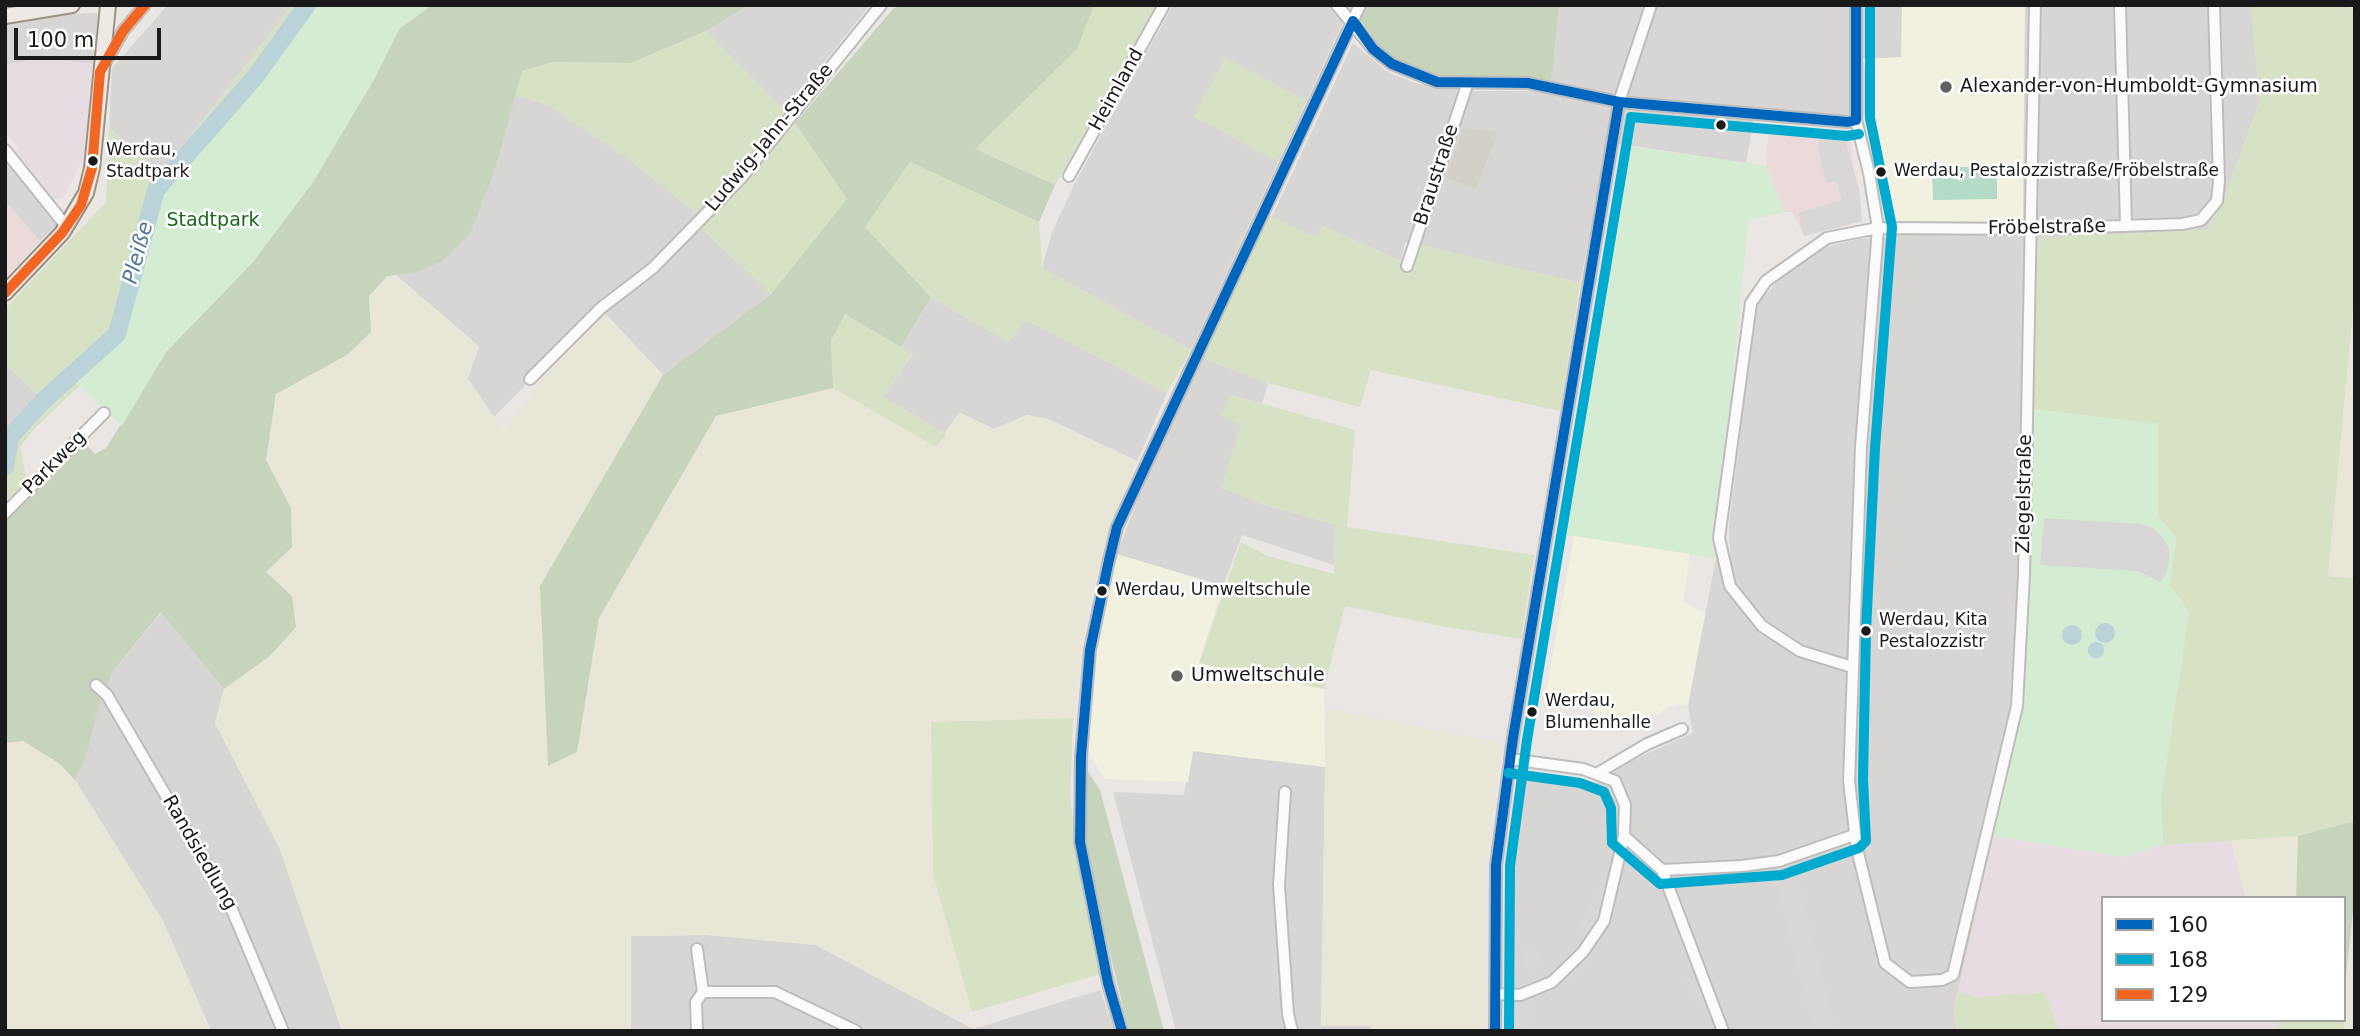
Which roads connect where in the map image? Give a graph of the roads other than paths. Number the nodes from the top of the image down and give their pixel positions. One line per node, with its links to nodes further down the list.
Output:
1 (72, 5): 13 (main road)
2 (108, 5): 15 (main road)
3 (145, 5): 15 (street)
4 (881, 5): 27 (street, Ludwig-Jahn-Straße)
5 (1164, 5): 20 (street, Heimland)
6 (1338, 5): 14 (street)
7 (1360, 5): 14 (street)
8 (1651, 5): 17 (street)
9 (1856, 5): 18 (street)
10 (2035, 5): 24 (street, Ziegelstraße)
11 (2120, 5): 22 (street)
12 (2214, 5): 22 (street, Fröbelstraße)
13 (5, 16)
14 (1353, 21): 16 (street); 45 (street)
15 (100, 72): 21 (main road)
16 (1467, 85): 17 (street); 25 (street, Braustraße)
17 (1619, 102): 18 (street); 33 (street)
18 (1856, 120): 23 (street)
19 (5, 150): 21 (street)
20 (1069, 176)
21 (66, 226): 26 (main road)
22 (2126, 226): 24 (street, Fröbelstraße)
23 (1878, 228): 24 (street, Fröbelstraße); 30 (street); 30 (street, Fröbelstraße)
24 (2030, 229): 36 (street, Ziegelstraße)
25 (1407, 266)
26 (5, 293)
27 (530, 379)
28 (104, 413): 29 (street, Parkweg)
29 (5, 513)
30 (1852, 667): 36 (street)
31 (96, 685): 42 (street, Randsiedlung)
32 (1682, 729): 34 (street)
33 (1510, 758): 34 (street); 41 (street)
34 (1598, 773): 37 (street)
35 (1285, 792): 46 (street)
36 (1854, 835): 38 (street)
37 (1624, 836): 38 (street); 41 (street)
38 (1662, 870): 48 (street)
39 (697, 949): 40 (street)
40 (703, 992): 43 (street); 44 (street)
41 (1495, 994): 47 (street)
42 (283, 1031)
43 (697, 1031)
44 (856, 1031)
45 (1122, 1031)
46 (1292, 1031)
47 (1495, 1031)
48 (1723, 1031)

